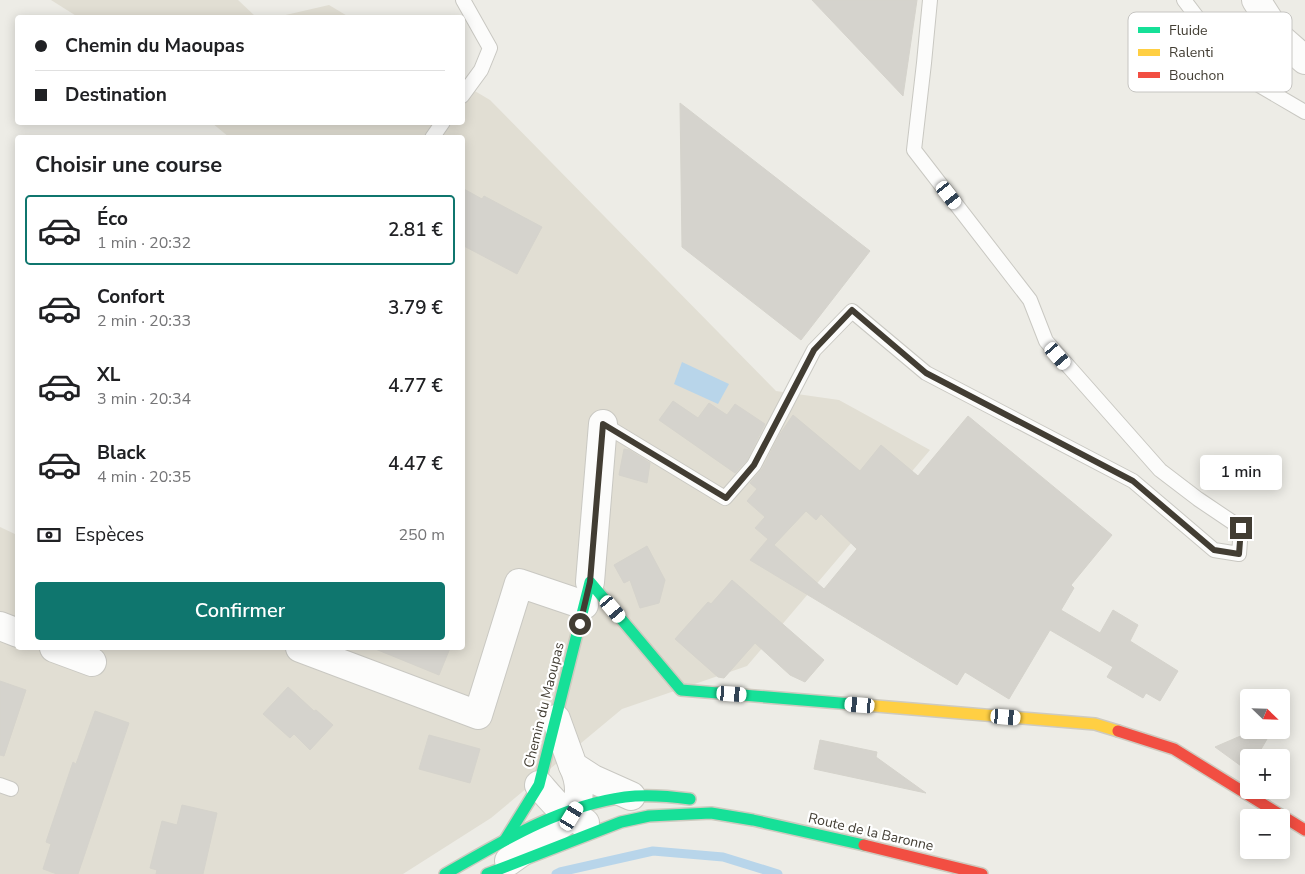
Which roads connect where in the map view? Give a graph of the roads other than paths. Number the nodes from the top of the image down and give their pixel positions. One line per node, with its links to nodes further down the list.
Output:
1 (463, 0): 9 (lane)
2 (930, 0): 12 (lane)
3 (1184, 0): 5 (lane)
4 (1256, 0): 6 (street)
5 (1193, 12)
6 (1264, 12)
7 (1292, 49): 8 (street)
8 (1305, 60)
9 (465, 92)
10 (1271, 92): 11 (lane)
11 (1305, 112)
12 (603, 424): 13 (street)
13 (587, 594): 17 (street); 19 (street, Chemin du Maoupas); 26 (street)
14 (0, 626): 15 (street)
15 (15, 632)
16 (59, 650): 18 (street)
17 (305, 650)
18 (92, 662)
19 (556, 719): 20 (street); 21 (street, Chemin du Maoupas)
20 (573, 766): 22 (street); 23 (street)
21 (538, 785): 23 (street); 27 (street, Chemin du Maoupas)
22 (631, 796): 23 (street, Route de la Baronne); 24 (street, Route de la Baronne)
23 (571, 812): 25 (street); 27 (street, Route de la Baronne); 28 (street)
24 (753, 820): 25 (street, Route de la Baronne); 30 (street, Route de la Baronne)
25 (605, 828): 28 (street, Route de la Baronne)
26 (1305, 830)
27 (505, 840): 29 (street, Route de la Baronne)
28 (491, 872)
29 (445, 874)
30 (982, 874)

